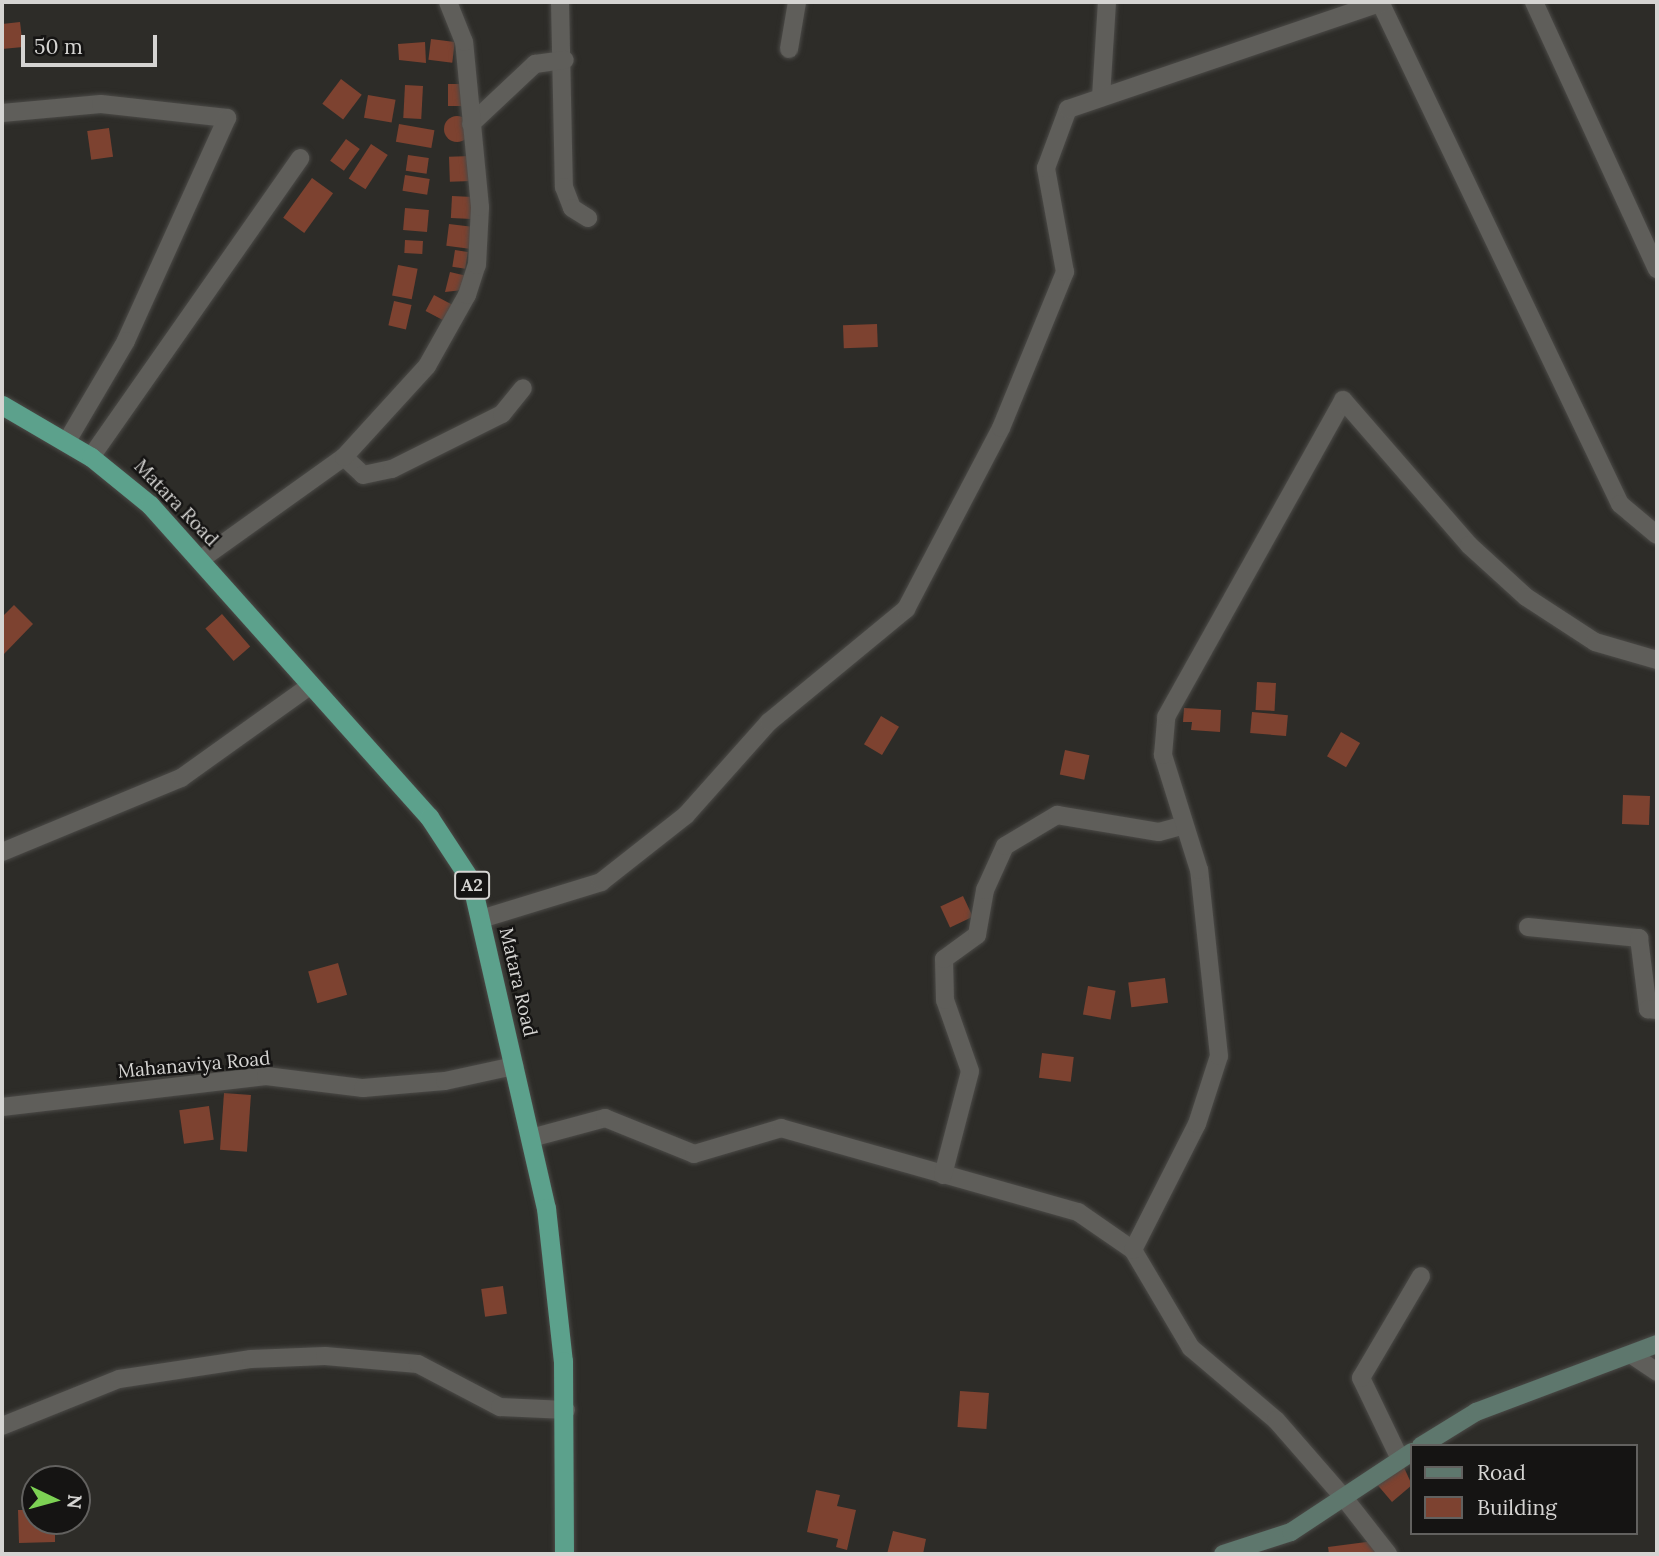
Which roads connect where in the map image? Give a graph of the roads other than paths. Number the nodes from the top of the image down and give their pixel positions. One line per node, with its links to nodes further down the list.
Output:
1 (560, 2): 8 (street)
2 (797, 2): 7 (street)
3 (1107, 2): 9 (street)
4 (1535, 2): 14 (street)
5 (1381, 3): 9 (street); 20 (street)
6 (454, 4): 11 (street)
7 (789, 49)
8 (565, 60): 11 (street); 13 (street)
9 (1101, 97): 26 (street)
10 (2, 114): 17 (street)
11 (471, 124): 19 (street)
12 (300, 158): 18 (street)
13 (588, 218)
14 (1657, 269)
15 (523, 388): 19 (street)
16 (2, 405): 17 (highway, Matara Road / A2)
17 (66, 443): 18 (highway, Matara Road / A2)
18 (91, 457): 21 (highway, Matara Road / A2)
19 (344, 457): 21 (street)
20 (1657, 534)
21 (200, 561): 23 (highway, Matara Road / A2)
22 (1657, 660): 24 (street)
23 (308, 687): 25 (street); 26 (highway, Matara Road / A2)
24 (1181, 826): 32 (street); 33 (street)
25 (2, 852)
26 (481, 919): 29 (highway, Matara Road / A2)
27 (1528, 927): 28 (street)
28 (1657, 1010)
29 (514, 1066): 30 (street, Mahanaviya Road); 31 (highway, Matara Road / A2)
30 (2, 1107)
31 (531, 1138): 32 (street); 38 (highway, Matara Road / A2)
32 (943, 1175): 33 (street)
33 (1133, 1250): 42 (street)
34 (1421, 1276): 41 (street)
35 (1657, 1344): 36 (main road)
36 (1635, 1357): 37 (street); 40 (main road)
37 (1657, 1371)
38 (566, 1410): 39 (street); 43 (highway, Matara Road / A2)
39 (2, 1426)
40 (1425, 1444)
41 (1406, 1455): 42 (main road)
42 (1345, 1499): 44 (main road); 45 (street)
43 (564, 1554)
44 (1223, 1554)
45 (1388, 1554)

